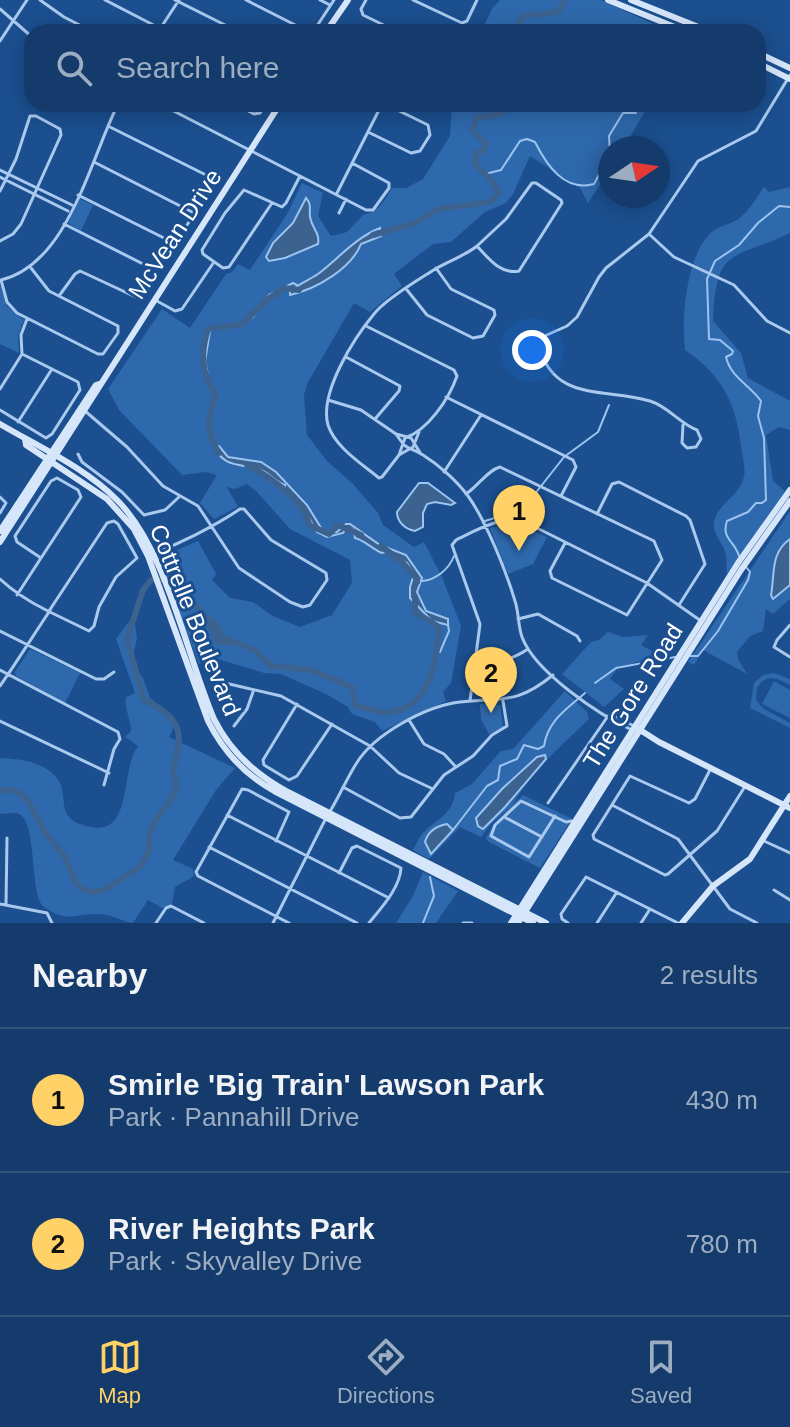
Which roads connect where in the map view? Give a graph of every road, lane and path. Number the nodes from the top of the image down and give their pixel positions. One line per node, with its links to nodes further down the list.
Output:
1 (27, 0): 16 (street)
2 (40, 0): 18 (street)
3 (105, 0): 19 (street)
4 (178, 0): 20 (street); 21 (street)
5 (246, 0): 22 (street)
6 (320, 0): 14 (street)
7 (334, 0): 14 (street)
8 (348, 0): 24 (main road)
9 (366, 0): 25 (street)
10 (413, 0): 11 (street)
11 (477, 0)
12 (608, 0): 26 (main road)
13 (631, 0): 17 (main road)
14 (330, 5): 23 (street)
15 (0, 9): 16 (street)
16 (14, 22): 28 (street); 29 (street)
17 (688, 22): 27 (main road)
18 (78, 24)
19 (148, 24)
20 (163, 24)
21 (224, 24)
22 (293, 24)
23 (318, 24)
24 (332, 24)
25 (382, 24)
26 (667, 24)
27 (693, 24)
28 (24, 30)
29 (0, 41)
30 (766, 57): 32 (main road)
31 (766, 66): 33 (main road)
32 (790, 68)
33 (790, 77): 61 (street)
34 (114, 112): 39 (street)
35 (175, 112): 41 (street)
36 (275, 112): 41 (main road, McVean Drive)
37 (379, 112): 40 (street)
38 (401, 112): 40 (street)
39 (108, 126): 42 (street); 58 (street)
40 (368, 132): 43 (street)
41 (251, 151): 46 (street); 70 (main road, McVean Drive)
42 (94, 162): 53 (street); 58 (street)
43 (352, 163): 52 (street); 54 (street)
44 (0, 170): 45 (street)
45 (9, 174): 48 (street); 49 (street); 49 (street)
46 (300, 176): 52 (street); 55 (street)
47 (0, 177): 48 (street)
48 (6, 180): 50 (street); 51 (street)
49 (37, 188): 51 (street); 56 (street)
50 (0, 191)
51 (34, 194): 57 (street); 62 (street)
52 (337, 194): 54 (street)
53 (78, 195): 56 (street); 58 (street)
54 (346, 199): 59 (street)
55 (272, 203): 64 (street); 64 (street)
56 (73, 206): 57 (street)
57 (70, 212): 60 (street)
58 (196, 213)
59 (339, 213)
60 (64, 224): 65 (street); 69 (street)
61 (649, 234): 73 (street); 87 (street)
62 (0, 241)
63 (477, 246): 63 (street); 66 (street)
64 (214, 262): 70 (street)
65 (31, 268): 67 (street); 69 (street)
66 (436, 268): 68 (street); 68 (street)
67 (1, 280): 71 (street)
68 (407, 289): 72 (street)
69 (59, 296): 71 (street)
70 (154, 299): 77 (main road, McVean Drive)
71 (27, 319): 74 (street)
72 (366, 326): 75 (street); 79 (street)
73 (790, 333)
74 (22, 354): 76 (street); 78 (street)
75 (346, 357): 80 (street); 84 (street)
76 (52, 369): 85 (street); 85 (street)
77 (99, 384): 82 (main road, McVean Drive); 97 (main road, McVean Drive)
78 (0, 389)
79 (446, 397): 83 (street); 88 (street)
80 (328, 400): 84 (street); 96 (street)
81 (0, 410): 85 (street)
82 (85, 411): 97 (main road, McVean Drive); 101 (street)
83 (481, 415): 98 (street); 102 (street)
84 (375, 419): 89 (street)
85 (18, 422)
86 (0, 424): 97 (main road, Cottrelle Boulevard)
87 (683, 425): 87 (street)
88 (419, 432): 90 (street); 91 (street)
89 (396, 434): 90 (street); 92 (street)
90 (408, 438): 91 (street); 92 (street)
91 (415, 443): 93 (street); 95 (street)
92 (402, 444): 93 (street); 96 (street)
93 (408, 450): 95 (street); 96 (street)
94 (78, 454): 101 (street)
95 (421, 454): 98 (street)
96 (399, 455)
97 (51, 458): 109 (main road, McVean Drive); 110 (main road, McVean Drive); 112 (main road, Cottrelle Boulevard)
98 (444, 472): 100 (street)
99 (790, 490): 113 (main road, The Gore Road)
100 (466, 494): 102 (street); 108 (street)
101 (180, 496): 107 (street)
102 (561, 496): 106 (street)
103 (0, 497): 105 (street)
104 (790, 501): 113 (main road, The Gore Road)
105 (0, 513)
106 (597, 514): 116 (street); 118 (street)
107 (213, 526): 107 (street); 112 (street)
108 (485, 527): 111 (street); 120 (street); 128 (street)
109 (0, 531)
110 (0, 542)
111 (565, 542): 116 (street); 116 (street)
112 (151, 555): 160 (main road, Cottrelle Boulevard)
113 (747, 555): 121 (main road, The Gore Road)
114 (41, 558): 114 (street); 117 (street)
115 (0, 579): 117 (street)
116 (647, 583): 118 (street)
117 (17, 595): 119 (street)
118 (679, 606): 121 (street)
119 (49, 612): 119 (street); 125 (street)
120 (518, 619): 124 (street); 126 (street)
121 (704, 622): 129 (main road, The Gore Road); 129 (main road, The Gore Road)
122 (790, 625): 127 (street)
123 (0, 631): 125 (street)
124 (580, 641)
125 (27, 645): 131 (street); 132 (street)
126 (528, 649): 128 (street); 133 (street)
127 (790, 657)
128 (476, 660): 137 (street)
129 (679, 662): 145 (main road, The Gore Road)
130 (0, 670): 132 (street)
131 (114, 672)
132 (8, 674): 135 (street); 149 (street)
133 (553, 675): 138 (street); 140 (street)
134 (215, 684): 136 (street)
135 (0, 686)
136 (254, 690): 139 (street); 144 (street)
137 (470, 701): 138 (street); 141 (street)
138 (503, 701): 147 (street)
139 (297, 704): 143 (street); 143 (street)
140 (608, 716): 145 (street); 156 (street)
141 (409, 720): 146 (street); 147 (street)
142 (0, 721): 149 (street)
143 (332, 724): 146 (street)
144 (234, 726)
145 (637, 731): 148 (main road); 150 (main road, The Gore Road)
146 (370, 746): 153 (street); 154 (street)
147 (455, 766): 154 (street)
148 (711, 768): 152 (main road); 157 (street)
149 (109, 773): 151 (street)
150 (606, 781): 163 (main road, The Gore Road); 165 (main road, The Gore Road)
151 (104, 785)
152 (745, 785): 158 (main road); 172 (street)
153 (343, 787): 154 (street); 160 (street)
154 (433, 789)
155 (790, 796): 158 (main road)
156 (548, 803)
157 (612, 805): 172 (street); 172 (street)
158 (787, 806): 168 (main road)
159 (227, 815): 169 (street); 169 (street); 170 (street)
160 (328, 815): 173 (street); 185 (main road, Cottrelle Boulevard)
161 (555, 816): 162 (street); 164 (street); 166 (street)
162 (505, 817): 166 (street); 166 (street)
163 (577, 821): 164 (street); 165 (main road, The Gore Road)
164 (566, 822): 165 (street)
165 (571, 833): 185 (main road, The Gore Road)
166 (542, 837)
167 (7, 838): 182 (street)
168 (762, 840): 171 (street); 175 (main road)
169 (276, 841): 173 (street)
170 (209, 847): 176 (street); 184 (street)
171 (790, 853)
172 (689, 854): 175 (street)
173 (307, 856): 174 (street); 176 (street)
174 (339, 873): 179 (street); 179 (street)
175 (713, 886): 201 (main road); 202 (street)
176 (291, 888): 184 (street); 191 (street)
177 (774, 890): 180 (street)
178 (617, 892): 183 (street); 198 (street); 199 (street)
179 (389, 898): 192 (street)
180 (790, 900)
181 (0, 904): 182 (street)
182 (6, 905): 186 (street)
183 (650, 909): 200 (street); 201 (street)
184 (276, 916): 189 (street); 190 (street)
185 (520, 916): 195 (main road, The Gore Road); 196 (main road, Cottrelle Boulevard); 197 (main road, Cottrelle Boulevard)
186 (52, 923)
187 (156, 923): 188 (street)
188 (204, 923)
189 (273, 923)
190 (289, 923)
191 (357, 923)
192 (369, 923)
193 (463, 923): 194 (street)
194 (472, 923)
195 (511, 923)
196 (533, 923)
197 (546, 923)
198 (568, 923)
199 (597, 923)
200 (641, 923)
201 (680, 923)
202 (757, 923)

